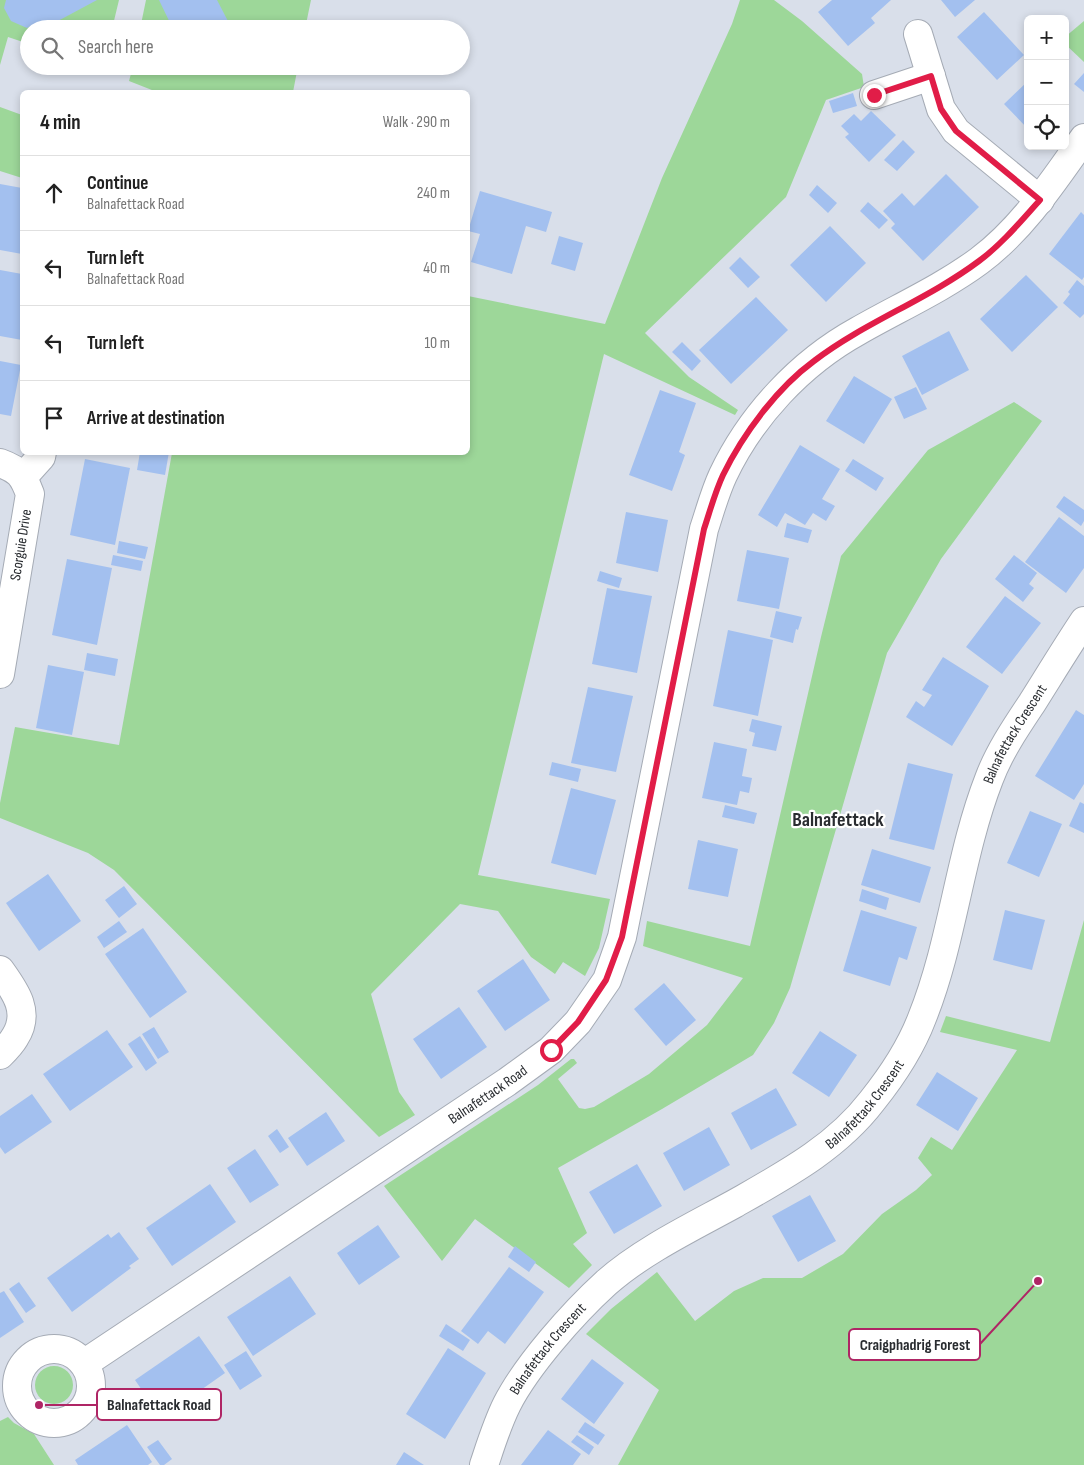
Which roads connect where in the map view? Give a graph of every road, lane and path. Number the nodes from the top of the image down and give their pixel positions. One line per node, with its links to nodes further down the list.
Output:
1 (918, 34): 2 (street)
2 (931, 76): 3 (street); 5 (street)
3 (874, 95)
4 (1084, 138): 5 (street, Balnafettack Road)
5 (1040, 200): 13 (street, Balnafettack Road)
6 (41, 455): 8 (street)
7 (0, 463): 8 (street)
8 (23, 477): 10 (street, Scorguie Drive)
9 (1084, 621): 14 (street, Balnafettack Crescent)
10 (0, 674)
11 (0, 970): 12 (street)
12 (0, 1056)
13 (84, 1364)
14 (484, 1465)

